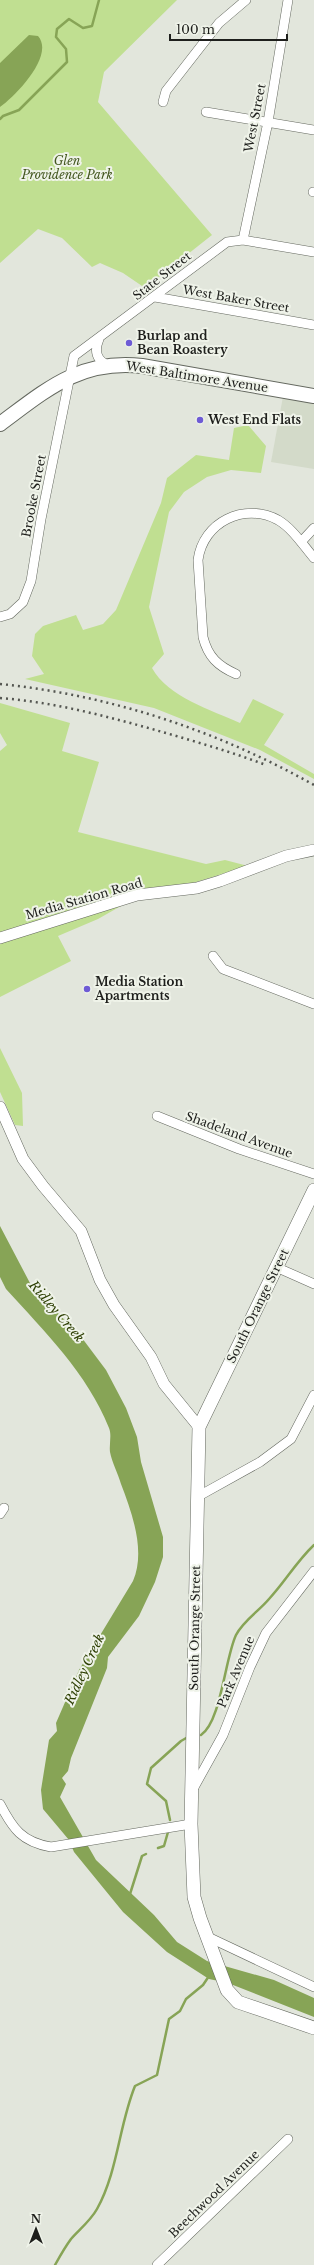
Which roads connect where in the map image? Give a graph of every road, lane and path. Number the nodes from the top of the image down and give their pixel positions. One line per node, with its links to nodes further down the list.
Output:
1 (246, 0): 3 (street)
2 (288, 0): 5 (street, West Street)
3 (163, 102)
4 (206, 112): 5 (street)
5 (268, 122): 6 (street); 7 (street, West Street)
6 (314, 130)
7 (243, 240): 8 (street, State Street); 9 (street, State Street)
8 (314, 252)
9 (155, 297): 10 (street, West Baker Street); 11 (street, State Street)
10 (314, 325)
11 (99, 338): 12 (street); 13 (street, State Street)
12 (109, 366): 13 (main road, West Baltimore Avenue); 14 (main road, West Baltimore Avenue)
13 (69, 376): 15 (main road, West Baltimore Avenue); 19 (street, Brooke Street)
14 (314, 396)
15 (0, 424)
16 (314, 528): 17 (street)
17 (301, 542): 18 (street); 20 (street)
18 (314, 558)
19 (0, 617)
20 (236, 674)
21 (314, 850): 22 (street, Media Station Road)
22 (0, 938)
23 (213, 956): 24 (street)
24 (314, 1004)
25 (0, 1107): 32 (street)
26 (157, 1116): 27 (street, Shadeland Avenue)
27 (314, 1174)
28 (314, 1190): 29 (main road, South Orange Street)
29 (278, 1268): 30 (street); 32 (main road, South Orange Street)
30 (314, 1284)
31 (314, 1395): 33 (street)
32 (199, 1427): 33 (main road, South Orange Street)
33 (197, 1497): 35 (main road, South Orange Street)
34 (314, 1571): 35 (street, Park Avenue)
35 (192, 1790): 37 (main road, South Orange Street)
36 (0, 1804): 37 (street)
37 (192, 1824): 38 (main road, South Orange Street)
38 (206, 1936): 39 (street); 40 (main road, South Orange Street)
39 (314, 1987)
40 (314, 2028)
41 (288, 2139): 42 (street, Beechwood Avenue)
42 (157, 2265)

